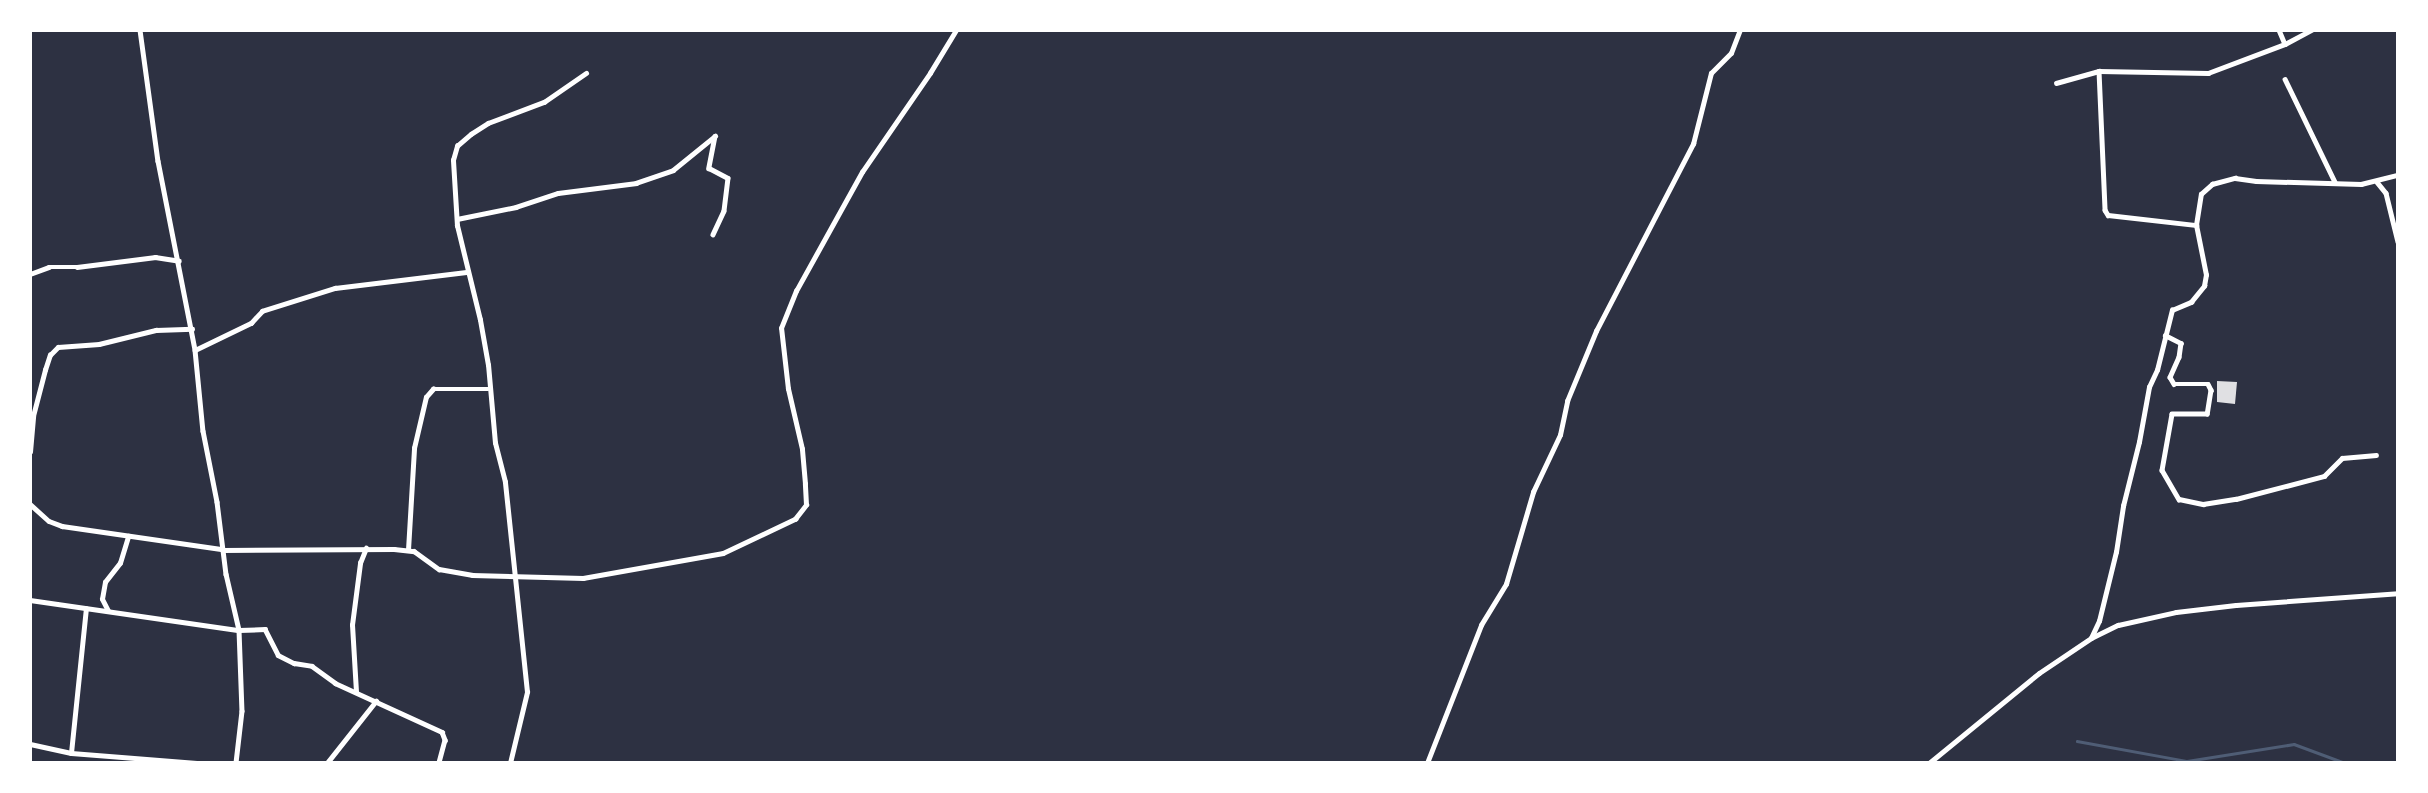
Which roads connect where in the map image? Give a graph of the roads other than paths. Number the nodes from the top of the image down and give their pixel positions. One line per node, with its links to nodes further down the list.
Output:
1 (140, 30): 18 (street)
2 (956, 30): 32 (street)
3 (1740, 30): 48 (street)
4 (2280, 30): 6 (street)
5 (2311, 30): 6 (street)
6 (2285, 44): 7 (street)
7 (2099, 71): 10 (street); 15 (street)
8 (586, 73): 14 (street)
9 (2285, 79): 13 (street)
10 (2056, 83)
11 (2398, 175): 12 (street)
12 (2377, 181): 13 (street); 17 (street)
13 (2335, 183): 15 (street)
14 (457, 219): 16 (street); 19 (street)
15 (2196, 225): 22 (street)
16 (713, 235)
17 (2398, 242)
18 (178, 261): 20 (street); 21 (street)
19 (468, 272): 23 (street); 24 (street)
20 (30, 274)
21 (192, 330): 23 (street); 25 (street)
22 (2165, 337): 26 (street); 38 (street)
23 (195, 350): 30 (street)
24 (488, 389): 31 (street); 32 (street)
25 (30, 452)
26 (2376, 455)
27 (30, 504): 28 (street)
28 (128, 536): 30 (street); 36 (street)
29 (366, 548): 30 (street); 31 (street); 39 (street)
30 (222, 549): 37 (street)
31 (408, 550): 32 (street)
32 (513, 575): 47 (street)
33 (2398, 593): 38 (street)
34 (30, 600): 35 (street)
35 (86, 609): 36 (street); 42 (street)
36 (108, 612): 37 (street)
37 (239, 630): 39 (street); 44 (street)
38 (2091, 638): 49 (street)
39 (356, 692): 40 (street)
40 (376, 701): 45 (street); 46 (street)
41 (30, 744): 42 (street)
42 (71, 753): 43 (street)
43 (197, 763)
44 (236, 763)
45 (327, 763)
46 (439, 763)
47 (510, 763)
48 (1427, 763)
49 (1929, 763)

